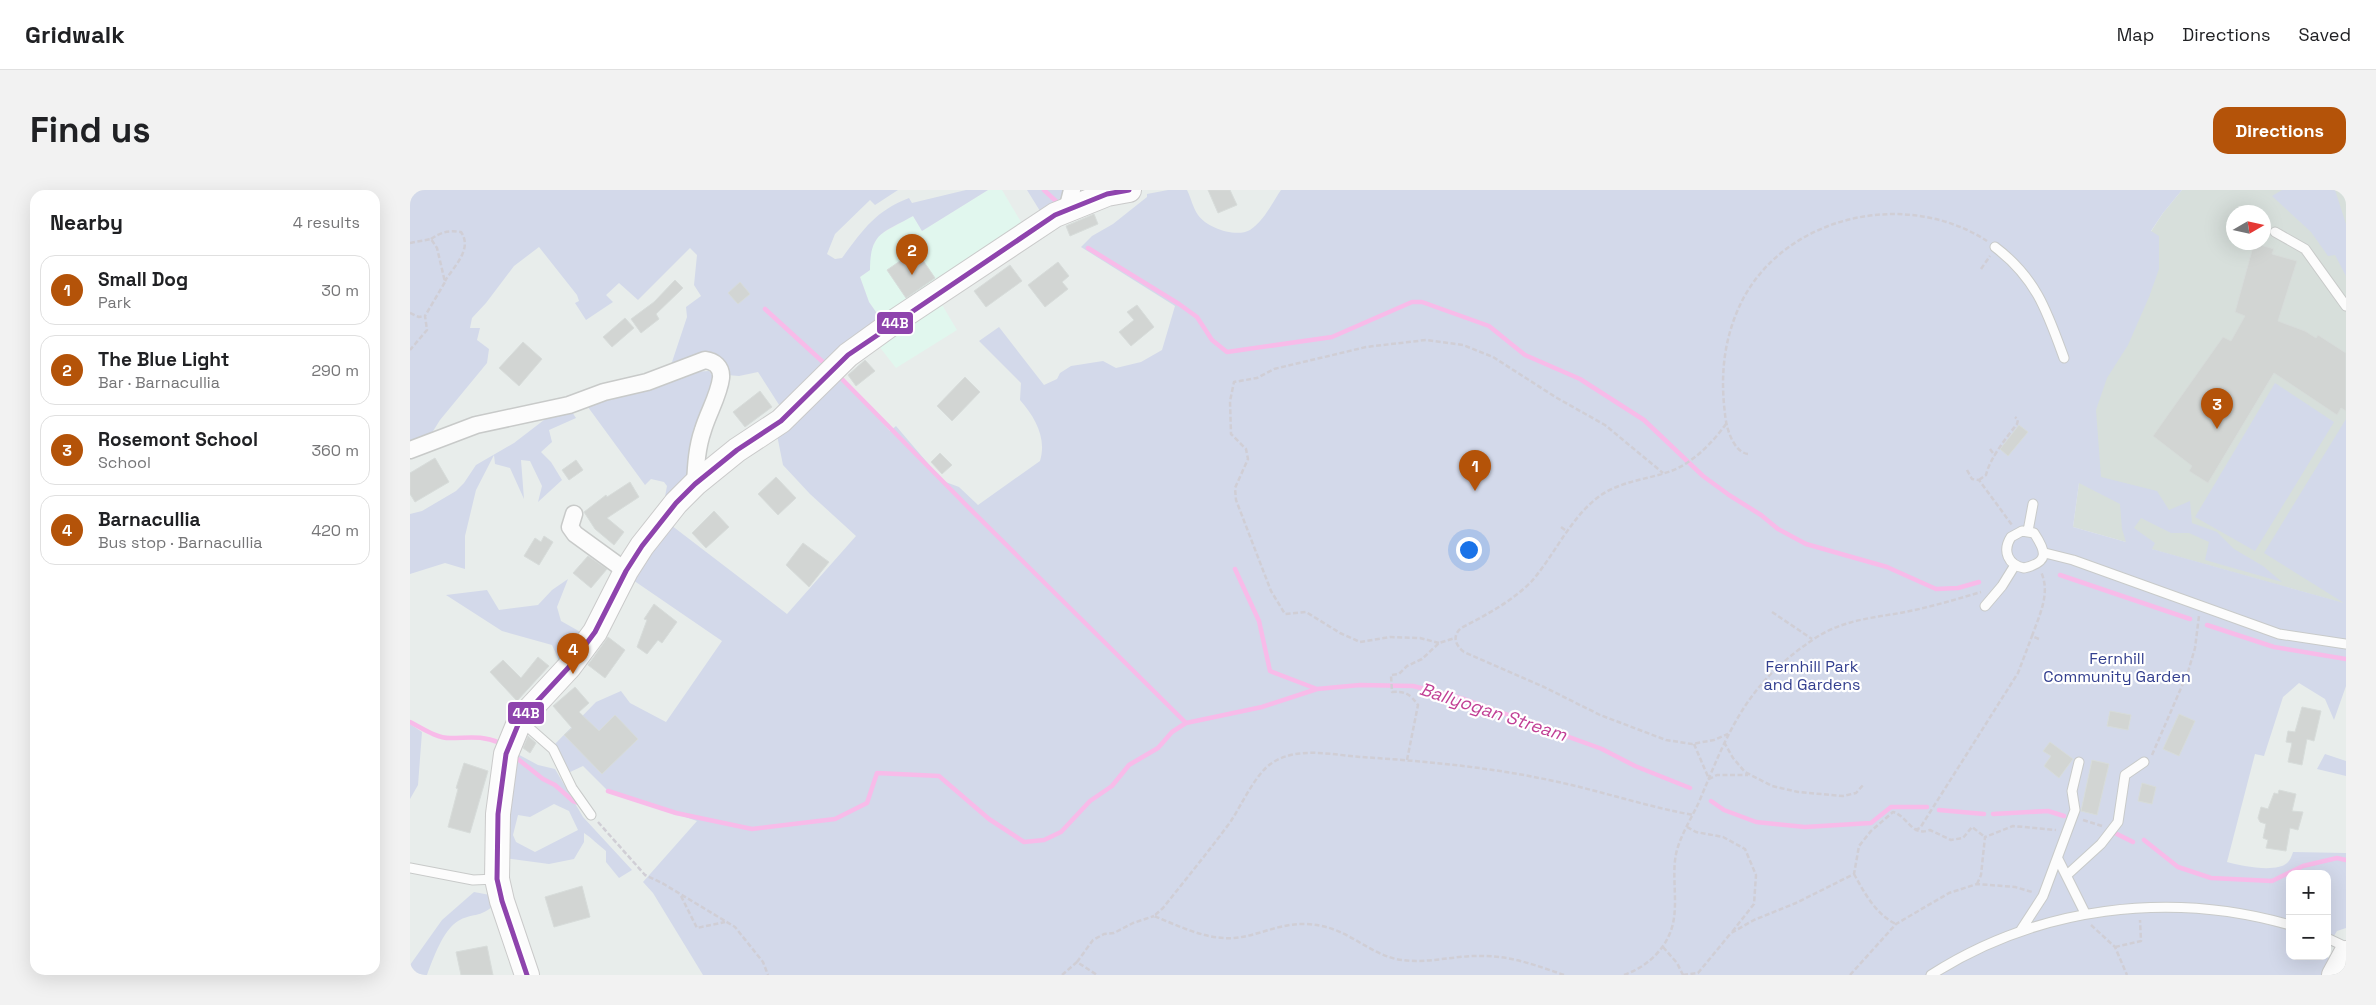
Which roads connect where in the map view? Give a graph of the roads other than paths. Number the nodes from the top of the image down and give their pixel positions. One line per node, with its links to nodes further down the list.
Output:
1 (1129, 190): 2 (street)
2 (1075, 201): 8 (street)
3 (2275, 232): 5 (lane)
4 (1995, 247): 6 (lane)
5 (2346, 306)
6 (2064, 358)
7 (410, 450): 8 (street)
8 (695, 484): 14 (street)
9 (2032, 504): 11 (lane)
10 (574, 514): 14 (street)
11 (2028, 531): 12 (lane); 13 (lane)
12 (2045, 553): 13 (lane); 16 (lane)
13 (2015, 565): 15 (lane)
14 (626, 571): 17 (street)
15 (1985, 606)
16 (2346, 644)
17 (520, 720): 20 (lane); 24 (street)
18 (2079, 762): 21 (lane)
19 (2144, 762): 23 (lane)
20 (591, 814)
21 (2058, 859): 23 (lane); 27 (lane)
22 (410, 868): 24 (lane)
23 (2067, 875): 25 (lane)
24 (497, 879): 31 (street)
25 (2085, 913): 26 (lane); 27 (lane)
26 (2286, 924)
27 (2021, 930): 32 (lane)
28 (2331, 940): 29 (lane)
29 (2346, 948)
30 (2346, 953): 33 (street)
31 (527, 975)
32 (1931, 975)
33 (2334, 975)

